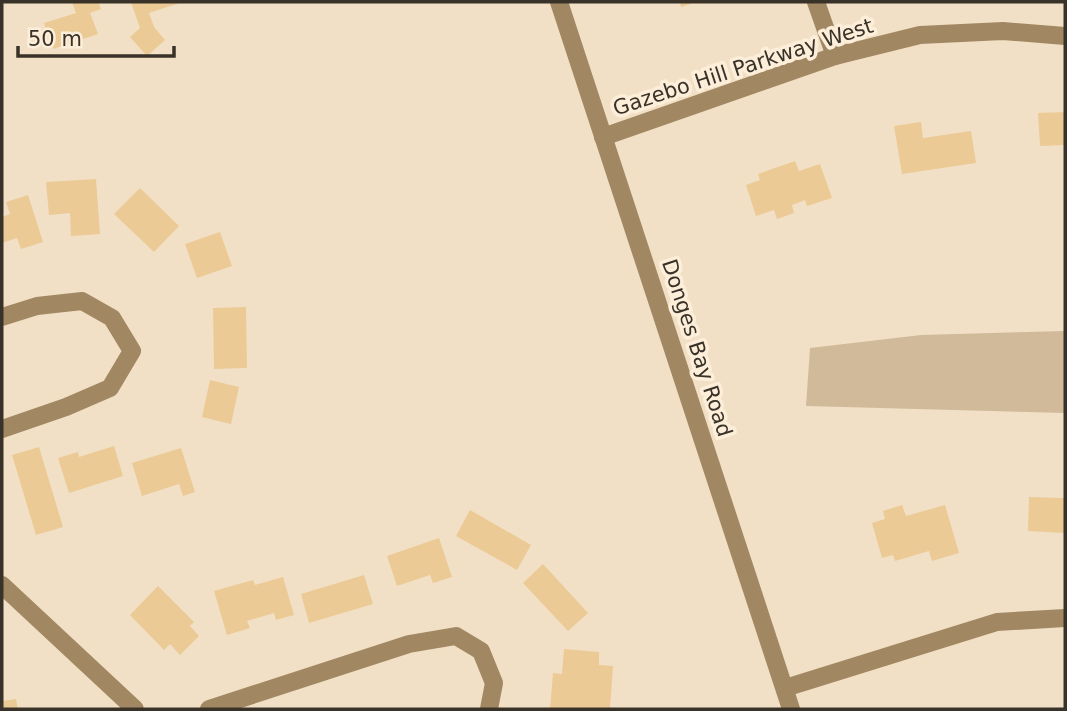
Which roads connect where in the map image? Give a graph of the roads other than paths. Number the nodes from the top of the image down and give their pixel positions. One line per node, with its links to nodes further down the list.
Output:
1 (559, 2): 5 (street, Donges Bay Road)
2 (816, 2): 4 (street)
3 (1065, 36): 4 (street, Gazebo Hill Parkway West)
4 (835, 56): 5 (street, Gazebo Hill Parkway West)
5 (603, 137): 10 (street, Donges Bay Road)
6 (2, 317): 7 (street)
7 (2, 429)
8 (2, 584): 11 (street)
9 (1065, 618): 10 (street)
10 (785, 688): 14 (street, Donges Bay Road)
11 (135, 709)
12 (209, 709): 13 (street)
13 (489, 709)
14 (791, 709)

